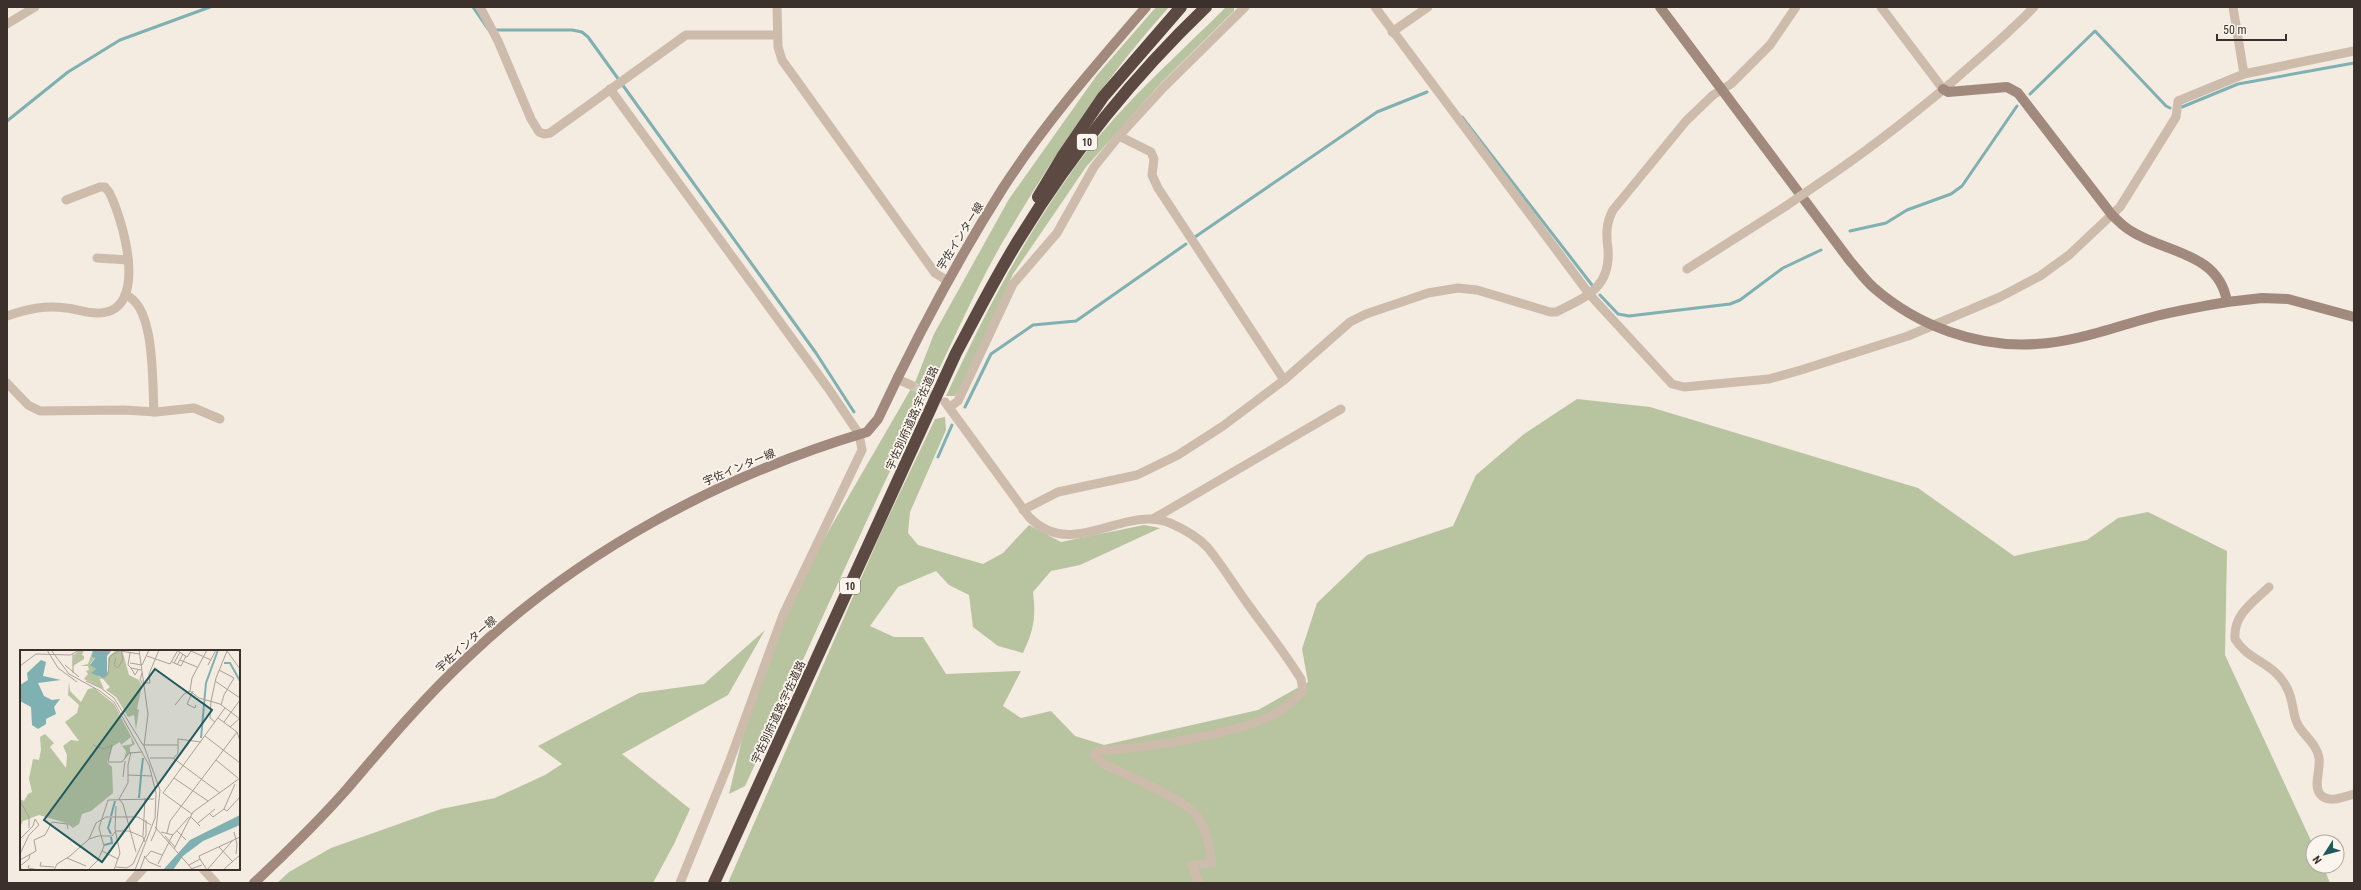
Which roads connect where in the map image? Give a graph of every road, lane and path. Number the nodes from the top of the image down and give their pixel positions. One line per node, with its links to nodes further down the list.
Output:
1 (35, 7): 15 (street)
2 (480, 7): 20 (street)
3 (777, 7): 17 (street)
4 (1146, 7): 29 (main road, 宇佐インター線)
5 (1181, 7): 30 (highway)
6 (1206, 7): 30 (highway, 宇佐別府道路;宇佐道路 / 10)
7 (1245, 7): 23 (street)
8 (1375, 7): 16 (street)
9 (1428, 7): 16 (street)
10 (1660, 7): 22 (main road)
11 (1796, 7): 22 (street)
12 (1881, 7): 21 (street)
13 (2034, 7): 21 (street)
14 (2233, 7): 19 (street)
15 (7, 24)
16 (1392, 32): 31 (street)
17 (777, 35): 20 (street); 29 (street)
18 (2354, 51): 19 (street)
19 (2244, 74): 25 (street)
20 (610, 89): 44 (street)
21 (1943, 89): 25 (main road); 28 (street, bridge)
22 (1722, 90): 31 (street); 36 (main road)
23 (1119, 136): 38 (street); 45 (street)
24 (66, 200): 27 (street)
25 (2112, 216): 33 (main road); 36 (street)
26 (97, 258): 27 (street)
27 (128, 260): 32 (street)
28 (1687, 269)
29 (946, 280): 37 (main road, 宇佐インター線)
30 (989, 291): 55 (highway, 宇佐別府道路;宇佐道路 / 10)
31 (1590, 295): 36 (street); 38 (street)
32 (125, 296): 34 (street); 42 (street)
33 (2227, 302): 35 (main road); 36 (main road)
34 (7, 316)
35 (2354, 316)
36 (1931, 325)
37 (897, 379): 40 (street); 44 (main road, 宇佐インター線)
38 (1284, 380): 45 (street)
39 (7, 383): 42 (street)
40 (910, 385)
41 (1341, 409): 46 (street)
42 (154, 412): 43 (street)
43 (220, 419)
44 (859, 434): 53 (main road, 宇佐インター線); 54 (street)
45 (1023, 510): 46 (street)
46 (1153, 519): 56 (street)
47 (2269, 587): 48 (street)
48 (2354, 794)
49 (142, 870): 51 (street)
50 (204, 870): 52 (street)
51 (130, 883)
52 (216, 883)
53 (254, 883)
54 (680, 883)
55 (714, 883)
56 (1199, 883)

